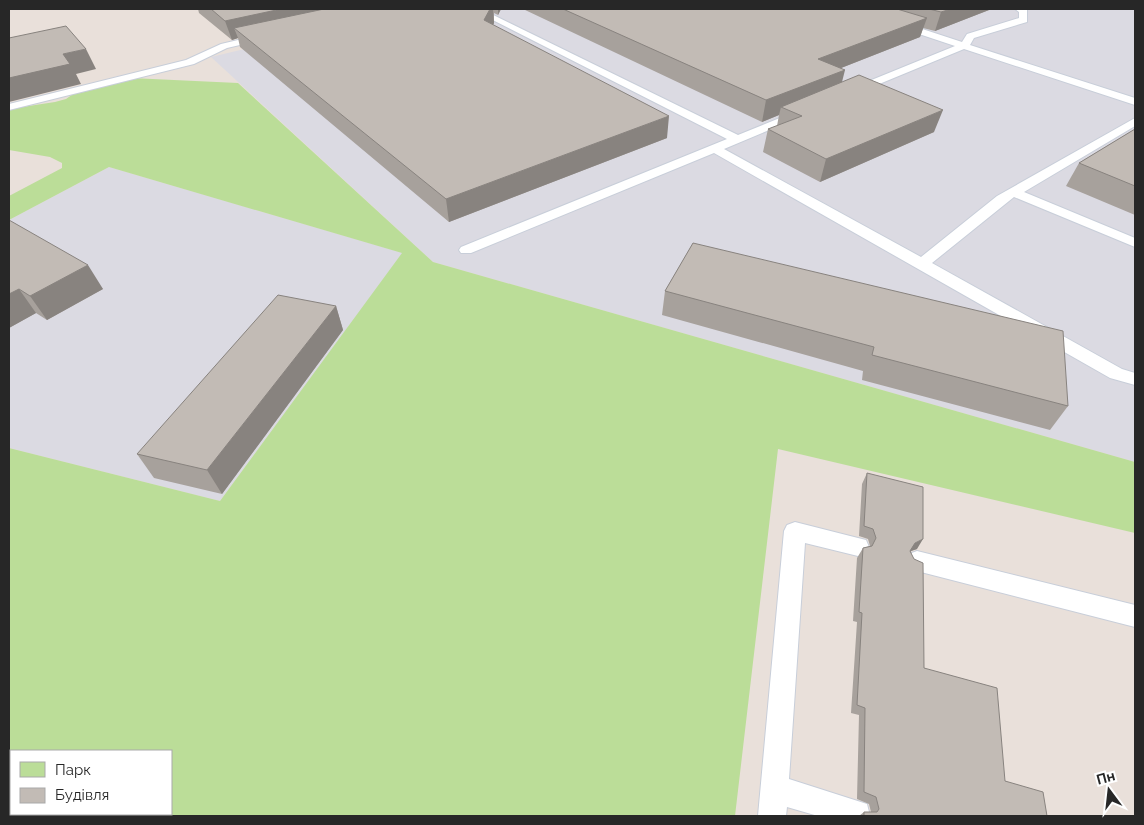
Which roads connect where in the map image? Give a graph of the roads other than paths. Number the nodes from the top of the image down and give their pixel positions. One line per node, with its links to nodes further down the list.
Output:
1 (476, 9): 11 (lane)
2 (1019, 9): 5 (lane)
3 (888, 21): 5 (lane)
4 (273, 35): 8 (lane)
5 (965, 45): 6 (lane); 7 (lane)
6 (837, 98)
7 (1135, 102)
8 (9, 107)
9 (810, 109): 11 (lane)
10 (1135, 121): 13 (lane)
11 (737, 139): 12 (lane)
12 (714, 148): 15 (lane); 16 (lane)
13 (1013, 192): 14 (lane); 16 (lane)
14 (1135, 244)
15 (466, 250)
16 (922, 264): 17 (lane)
17 (1135, 379)
18 (858, 547): 21 (lane)
19 (917, 561): 20 (lane)
20 (1135, 616)
21 (775, 789): 22 (lane); 23 (lane)
22 (857, 814)
23 (772, 816)

